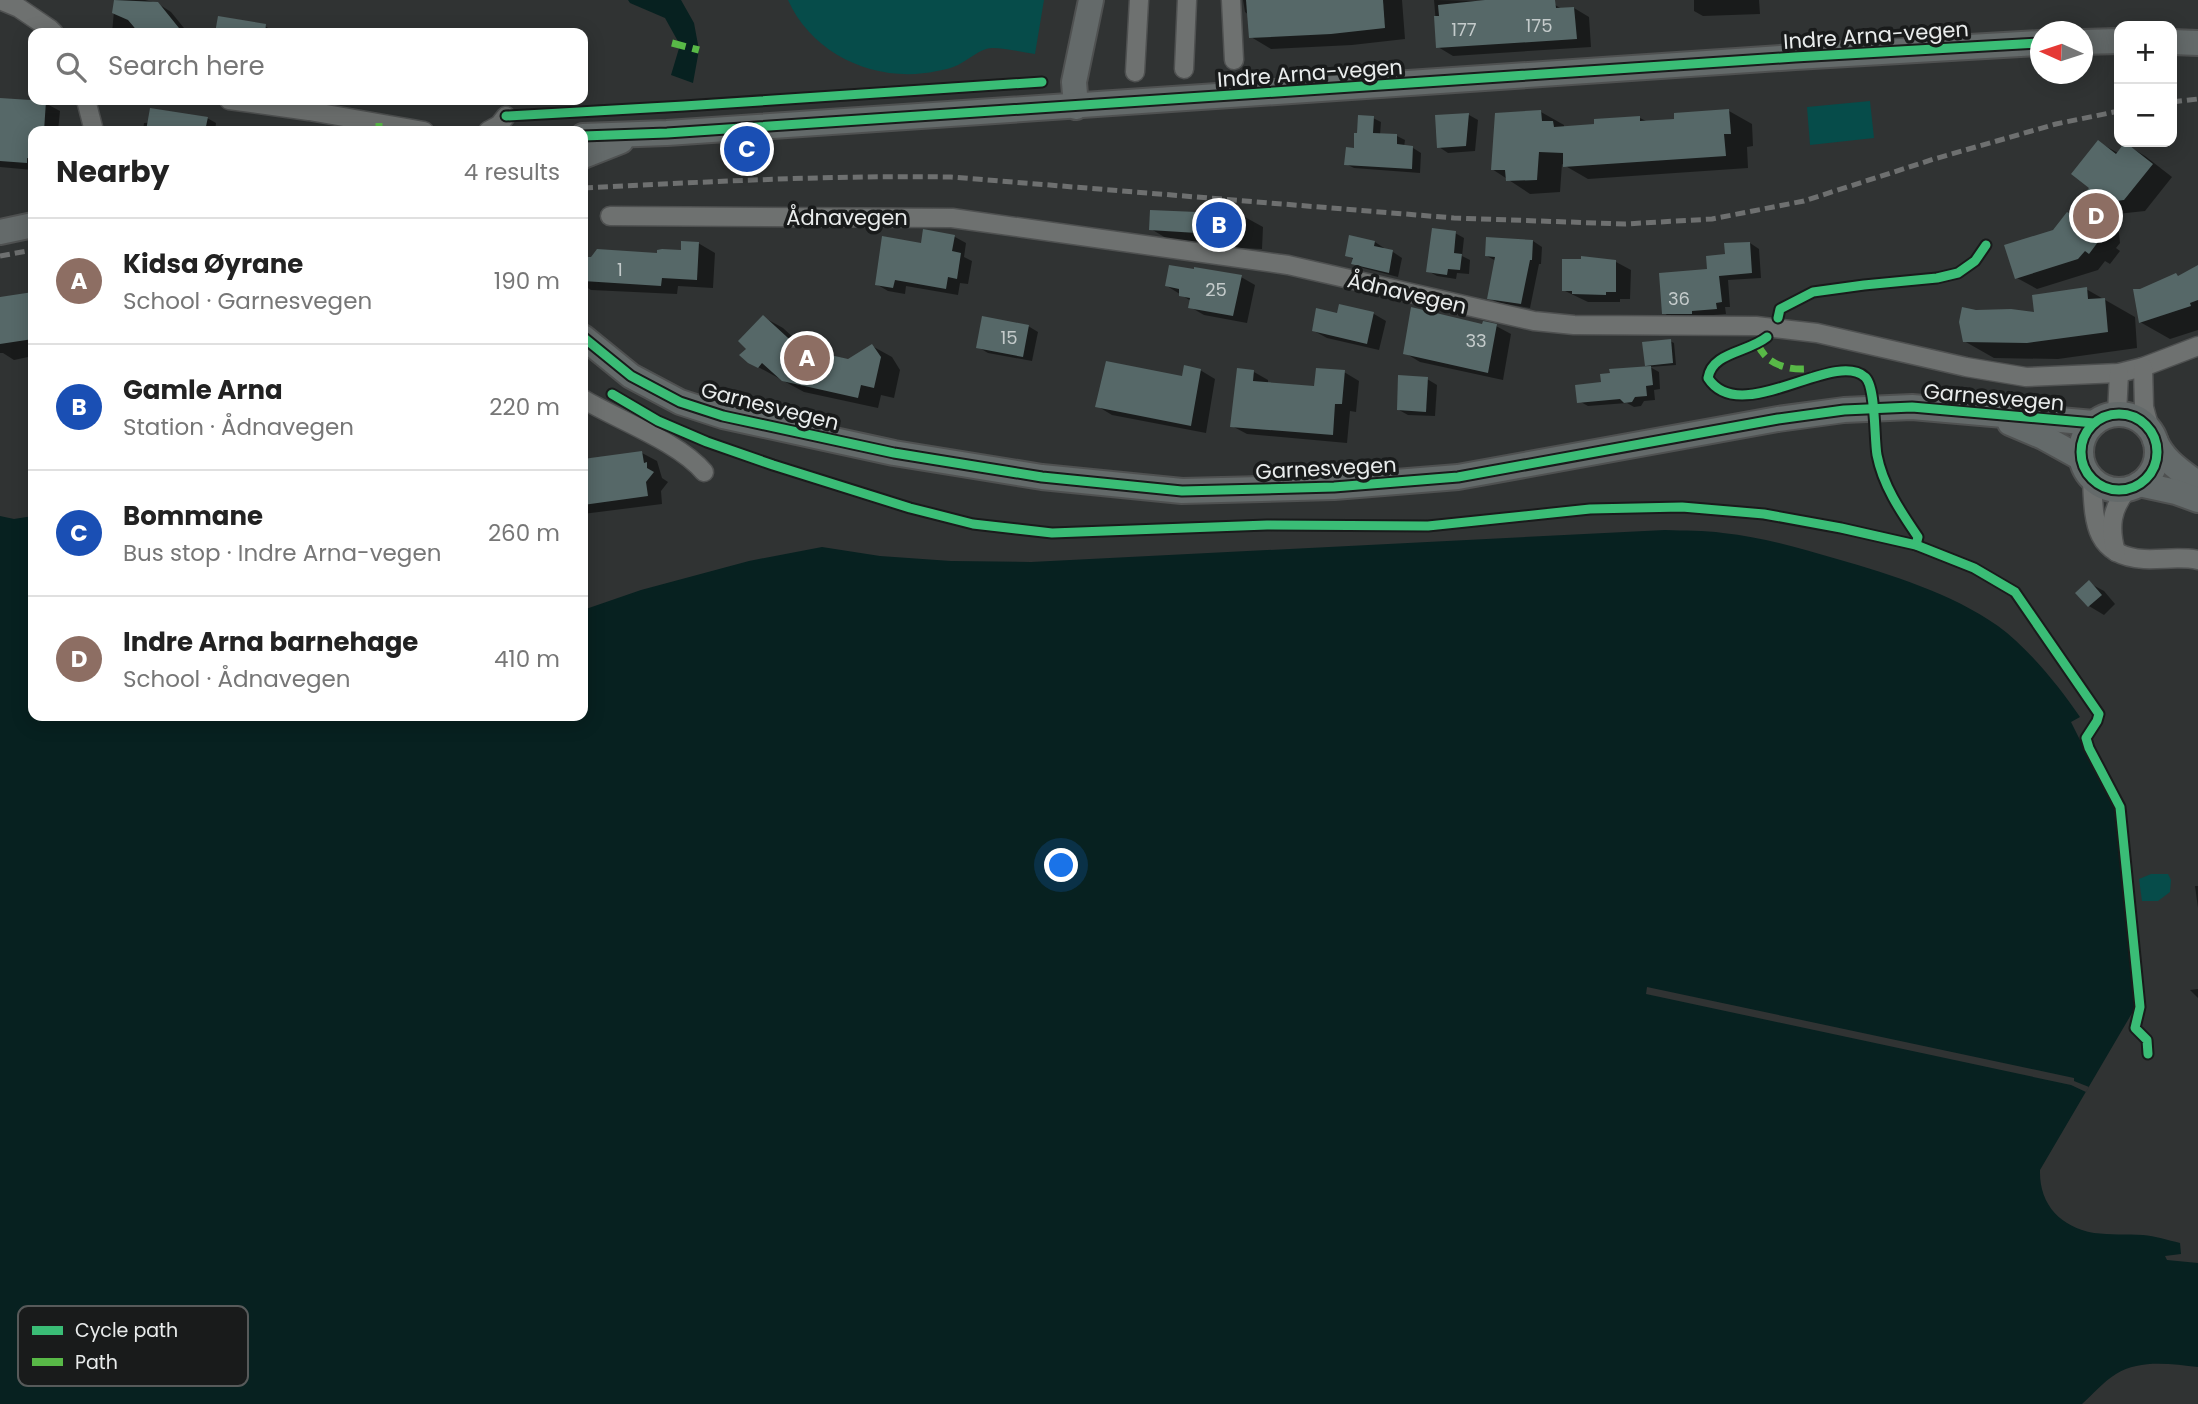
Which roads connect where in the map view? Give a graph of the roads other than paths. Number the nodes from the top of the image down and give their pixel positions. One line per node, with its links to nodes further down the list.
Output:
1 (0, 0): 6 (street)
2 (1091, 0): 17 (main road)
3 (1139, 0): 14 (street)
4 (1187, 0): 13 (street)
5 (1231, 0): 12 (street)
6 (49, 28)
7 (2114, 41): 8 (main road)
8 (2093, 42)
9 (2177, 42): 10 (main road)
10 (2198, 43)
11 (2030, 44): 17 (main road, Indre Arna-vegen)
12 (1234, 60)
13 (1184, 69)
14 (1135, 72)
15 (87, 105): 19 (street)
16 (265, 105): 20 (street)
17 (1076, 107): 22 (main road, Indre Arna-vegen)
18 (506, 116): 21 (street)
19 (93, 126)
20 (395, 126)
21 (497, 126)
22 (637, 134): 23 (main road, Indre Arna-vegen); 24 (main road, Indre Arna-vegen)
23 (588, 136)
24 (588, 154)
25 (610, 216): 31 (street, Ådnavegen)
26 (28, 226): 27 (main road)
27 (0, 232)
28 (588, 341): 34 (main road, Garnesvegen)
29 (2198, 346): 30 (street, Ådnavegen)
30 (2143, 367): 31 (street, Ådnavegen); 36 (street)
31 (2119, 373): 33 (street)
32 (588, 402): 38 (street)
33 (2117, 414): 35 (main road); 36 (main road)
34 (1990, 415): 35 (main road, Garnesvegen); 37 (main road, Garnesvegen)
35 (2094, 423): 37 (main road)
36 (2153, 435): 40 (main road); 41 (main road)
37 (2081, 458): 39 (main road)
38 (704, 472)
39 (2092, 480): 41 (main road); 43 (street)
40 (2198, 484)
41 (2134, 487): 42 (main road); 43 (street)
42 (2198, 500)
43 (2116, 552): 44 (street)
44 (2198, 560)

